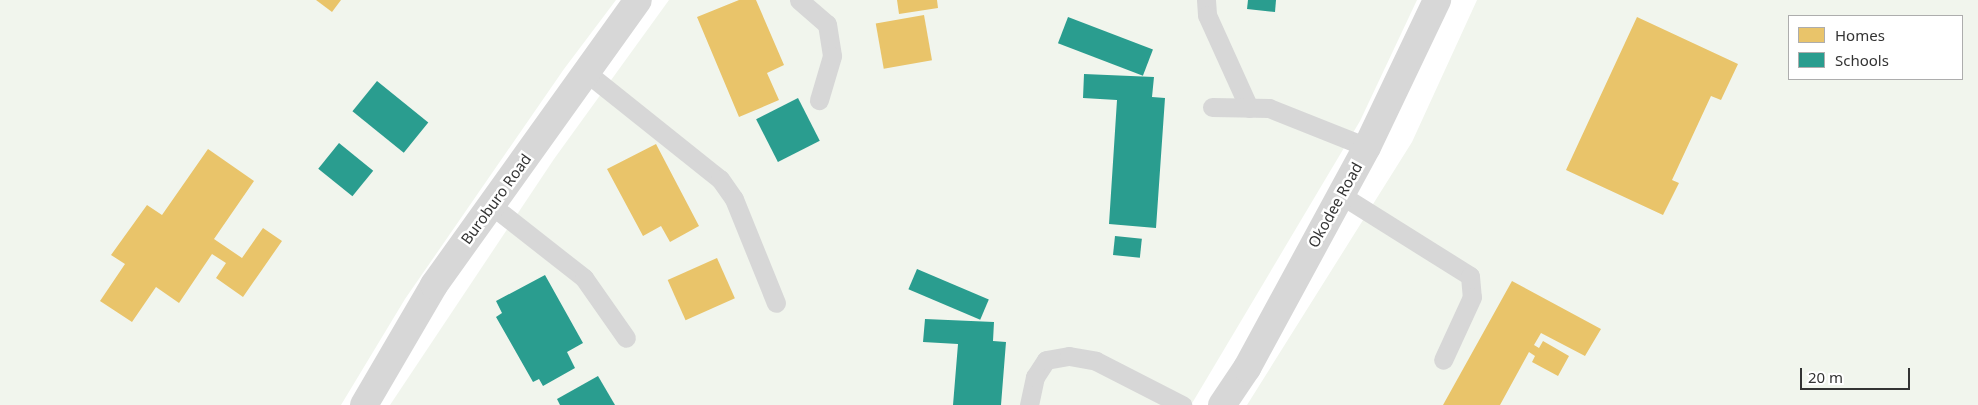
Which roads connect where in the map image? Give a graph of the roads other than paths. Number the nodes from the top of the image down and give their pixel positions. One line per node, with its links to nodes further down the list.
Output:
1 (638, 0): 5 (street, Buroburo Road)
2 (799, 0): 6 (lane)
3 (1206, 0): 8 (lane)
4 (1437, 0): 9 (street, Okodee Road)
5 (587, 73): 11 (street, Buroburo Road); 12 (lane)
6 (820, 100)
7 (1212, 108): 8 (lane)
8 (1249, 108): 9 (lane)
9 (1367, 147): 10 (street, Okodee Road)
10 (1340, 195): 14 (lane); 18 (street, Okodee Road)
11 (491, 206): 13 (lane); 15 (street, Buroburo Road)
12 (776, 302)
13 (626, 338)
14 (1443, 360)
15 (364, 405)
16 (1029, 405): 17 (lane)
17 (1182, 405)
18 (1222, 405)

